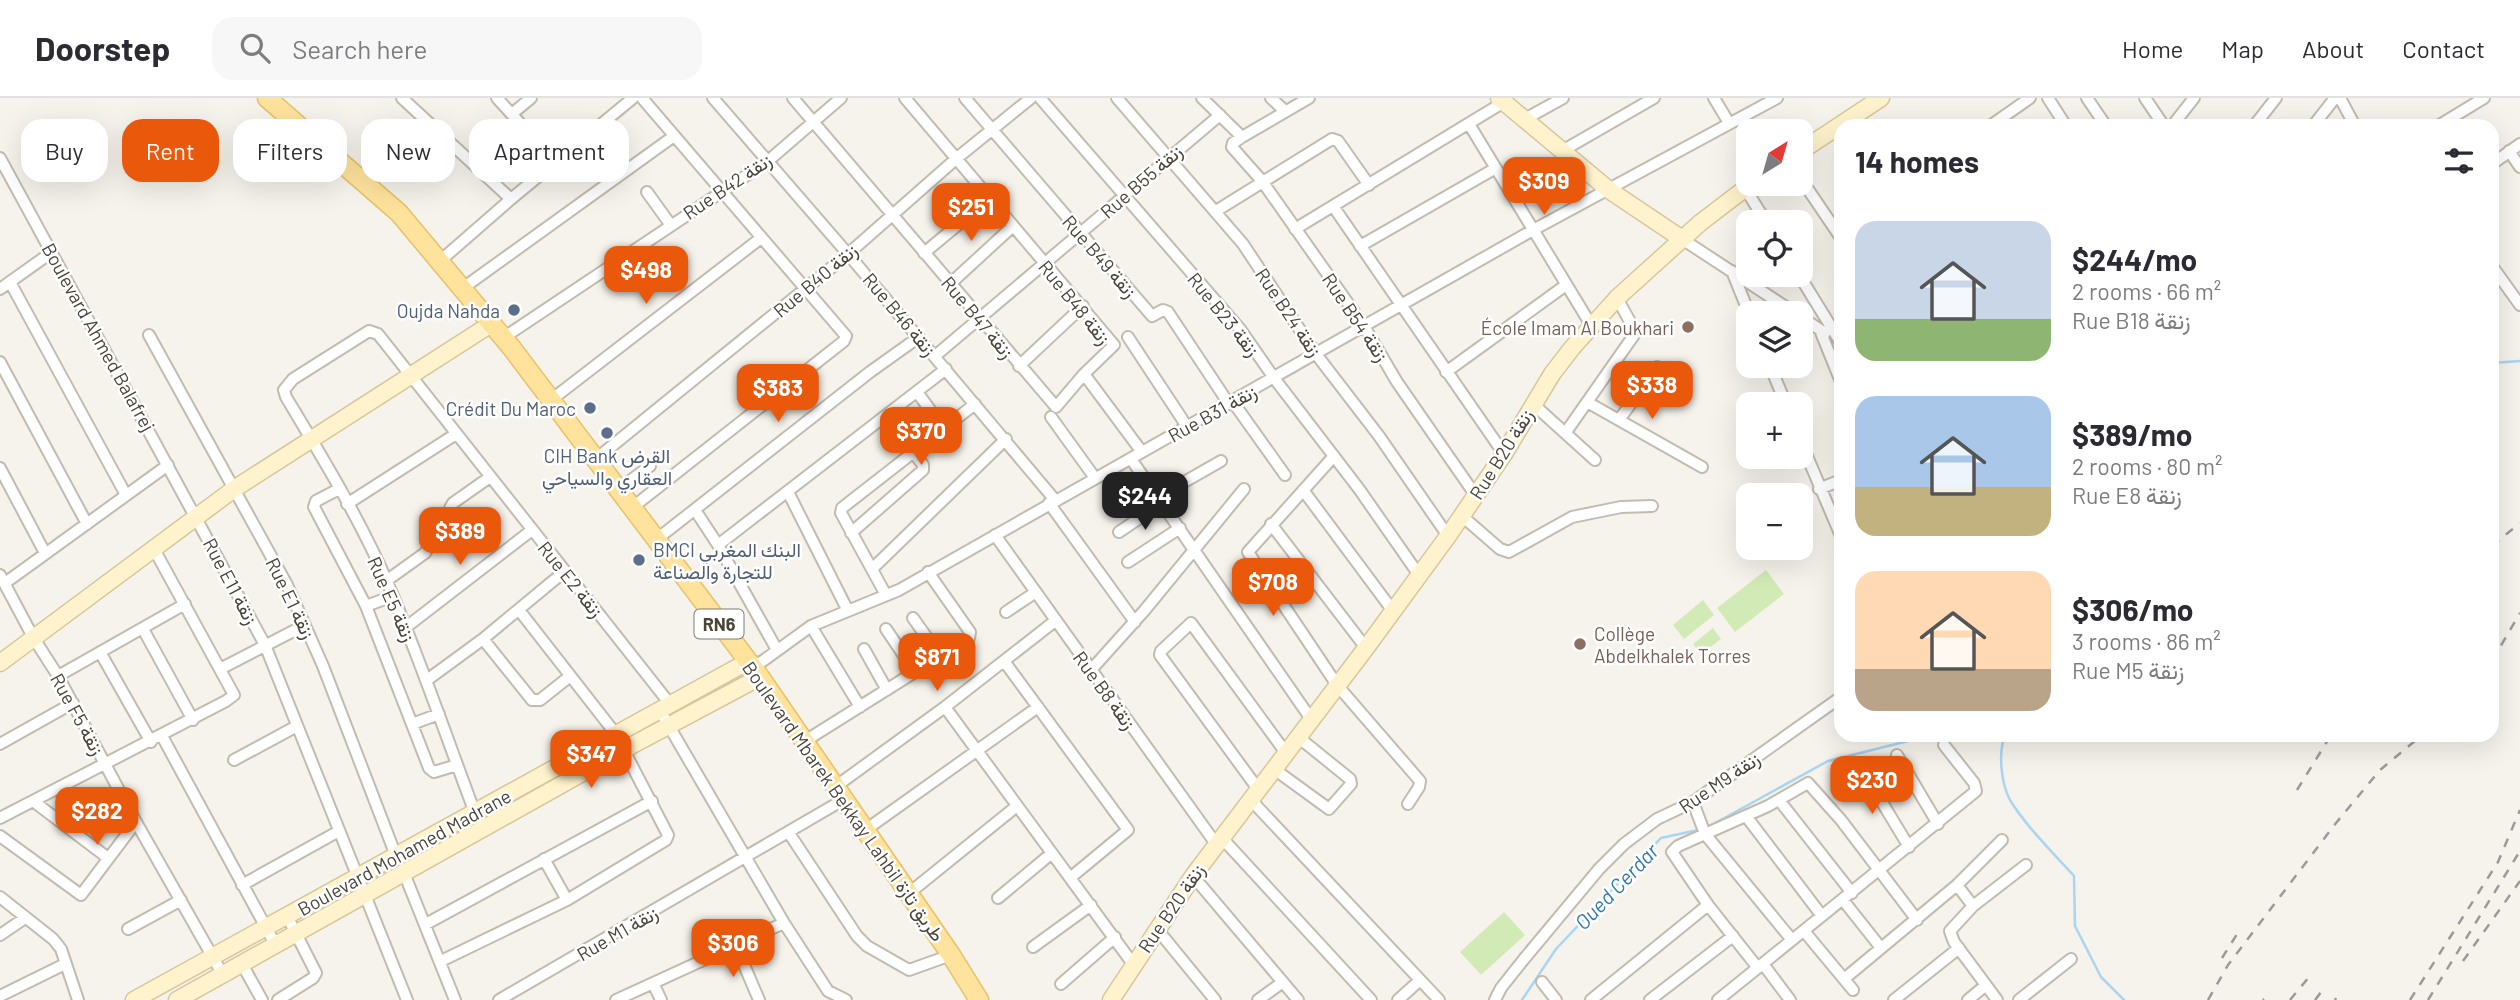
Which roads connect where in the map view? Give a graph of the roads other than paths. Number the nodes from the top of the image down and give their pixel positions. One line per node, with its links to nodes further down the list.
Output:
1 (267, 98): 94 (main road, Boulevard Mbarek Bekkay Lahbil طريق تازة / RN6)
2 (402, 98): 78 (street)
3 (497, 98): 35 (street)
4 (531, 98): 35 (street)
5 (613, 98): 33 (street)
6 (633, 98): 33 (street)
7 (642, 98): 55 (street)
8 (713, 98): 65 (street, Rue B46 زنقة)
9 (793, 98): 50 (street, Rue B47 زنقة)
10 (841, 98): 50 (street, Rue B42 زنقة)
11 (905, 98): 63 (street, Rue B48 زنقة)
12 (965, 98): 53 (street, Rue B49 زنقة)
13 (1031, 98): 53 (street, Rue B40 زنقة)
14 (1040, 98): 75 (street, Rue B23 زنقة)
15 (1116, 98): 61 (street, Rue B24 زنقة)
16 (1202, 98): 36 (street, Rue B54 زنقة)
17 (1271, 98): 34 (street)
18 (1309, 98): 34 (street)
19 (1563, 98): 39 (street)
20 (1654, 98): 59 (street)
21 (1714, 98): 51 (street)
22 (1777, 98): 51 (street, Rue B31 زنقة)
23 (1881, 98): 40 (street)
24 (2030, 98): 41 (street)
25 (2048, 98): 42 (street)
26 (2087, 98): 43 (street)
27 (2145, 98): 44 (street)
28 (2194, 98): 45 (street)
29 (2276, 98): 46 (street)
30 (2340, 98): 47 (street); 48 (street)
31 (2484, 98): 49 (street)
32 (1501, 100): 39 (street); 52 (street)
33 (621, 108): 38 (street)
34 (1285, 111): 56 (street)
35 (513, 113): 37 (street)
36 (1220, 115): 56 (street, Rue B54 زنقة); 61 (street, Rue B55 زنقة)
37 (518, 119)
38 (608, 119)
39 (1525, 119): 59 (street)
40 (1854, 119)
41 (2000, 119)
42 (2062, 119)
43 (2101, 119)
44 (2159, 119)
45 (2178, 119)
46 (2260, 119)
47 (2320, 119)
48 (2351, 119)
49 (2450, 119)
50 (814, 122): 65 (street, Rue B42 زنقة); 81 (street, Rue B47 زنقة)
51 (1728, 122): 71 (street, Rue B31 زنقة)
52 (1469, 124): 67 (street); 70 (street)
53 (991, 129): 63 (street, Rue B40 زنقة); 87 (street, Rue B49 زنقة)
54 (1834, 134): 58 (street)
55 (674, 136): 73 (street); 102 (street)
56 (1238, 140): 68 (street, Rue B54 زنقة)
57 (2520, 144): 60 (street)
58 (1813, 145)
59 (1562, 150): 71 (street)
60 (2509, 151): 64 (street); 66 (street)
61 (1168, 157): 75 (street, Rue B55 زنقة); 80 (street, Rue B24 زنقة)
62 (0, 158): 91 (street, Boulevard Ahmed Balafrej)
63 (957, 158): 77 (street, Rue B48 زنقة); 81 (street, Rue B40 زنقة)
64 (2499, 158)
65 (768, 161): 73 (street, Rue B42 زنقة); 93 (street, Rue B46 زنقة)
66 (2520, 167)
67 (1496, 168): 86 (street); 90 (street)
68 (1262, 181): 70 (street); 80 (street); 85 (street, Rue B54 زنقة)
69 (532, 182): 78 (street)
70 (1369, 185): 79 (street)
71 (1609, 190): 86 (street, Rue B31 زنقة); 89 (street)
72 (647, 192): 82 (street)
73 (722, 193): 82 (street, Rue B42 زنقة); 88 (street)
74 (1736, 194): 89 (street)
75 (1125, 195): 87 (street, Rue B55 زنقة); 132 (street, Rue B23 زنقة)
76 (1813, 196): 84 (street)
77 (990, 198): 83 (street, Rue B48 زنقة); 92 (street)
78 (511, 199): 94 (street)
79 (1333, 206): 85 (street); 90 (street)
80 (1216, 211): 122 (street, Rue B24 زنقة)
81 (892, 215): 92 (street, Rue B47 زنقة); 93 (street, Rue B40 زنقة)
82 (670, 224): 116 (street, Rue B42 زنقة)
83 (1013, 226): 95 (street, Rue B48 زنقة); 99 (street)
84 (1834, 228)
85 (1295, 229): 114 (street, Rue B54 زنقة)
86 (1534, 230): 100 (street); 110 (street, Rue B31 زنقة)
87 (1080, 233): 95 (street, Rue B55 زنقة); 137 (street, Rue B49 زنقة)
88 (761, 238): 104 (street); 135 (street)
89 (1682, 239): 96 (street); 105 (street, Rue B20 زنقة)
90 (1360, 246): 110 (street)
91 (52, 252): 98 (street); 156 (street, Boulevard Ahmed Balafrej)
92 (924, 253): 99 (street, Rue B47 زنقة)
93 (848, 254): 104 (street, Rue B40 زنقة); 120 (street, Rue B46 زنقة)
94 (440, 261): 102 (main road, Boulevard Mbarek Bekkay Lahbil طريق تازة / RN6)
95 (1044, 263): 109 (street, Rue B48 زنقة); 111 (street, Rue B55 زنقة)
96 (1732, 271): 106 (street); 107 (street)
97 (2499, 276): 108 (street)
98 (10, 282): 103 (street); 172 (street)
99 (951, 284): 111 (street, Rue B47 زنقة)
100 (1566, 285): 112 (street); 129 (street)
101 (1806, 287): 117 (street)
102 (463, 288): 116 (main road, Boulevard Mbarek Bekkay Lahbil طريق تازة / RN6)
103 (0, 289)
104 (805, 289): 152 (street, Rue B40 زنقة); 178 (street)
105 (1616, 298): 112 (street, Rue B20 زنقة); 136 (street)
106 (1744, 301)
107 (1777, 301)
108 (2520, 305)
109 (1083, 306): 126 (street); 130 (street, Rue B48 زنقة)
110 (1402, 306): 114 (street, Rue B31 زنقة); 129 (street)
111 (981, 319): 123 (street, Rue B55 زنقة); 126 (street, Rue B47 زنقة)
112 (1591, 325): 139 (street, Rue B20 زنقة)
113 (1813, 325): 115 (street)
114 (1364, 326): 122 (street, Rue B31 زنقة); 173 (street, Rue B54 زنقة)
115 (1820, 330): 121 (street); 125 (street)
116 (497, 331): 131 (street, Rue E11 زنقة); 135 (main road, Boulevard Mbarek Bekkay Lahbil طريق تازة / RN6)
117 (1834, 332)
118 (149, 335): 165 (street, Rue E1 زنقة)
119 (1128, 337): 142 (street)
120 (919, 338): 123 (street, Rue B46 زنقة); 179 (street)
121 (1834, 339)
122 (1316, 354): 132 (street, Rue B31 زنقة); 190 (street, Rue B24 زنقة)
123 (935, 356): 128 (street, Rue B46 زنقة)
124 (0, 362): 183 (street)
125 (1834, 365)
126 (1019, 366): 140 (street, Rue B47 زنقة)
127 (1657, 367): 141 (street)
128 (946, 369): 133 (street); 138 (street, Rue B46 زنقة)
129 (1446, 372): 150 (street)
130 (1084, 374): 140 (street, Rue B48 زنقة); 148 (street)
131 (409, 376): 134 (street, Rue E2 زنقة); 145 (street, Rue E2 زنقة); 146 (street, Rue E11 زنقة)
132 (1273, 378): 137 (street, Rue B31 زنقة); 151 (street, Rue B23 زنقة)
133 (917, 392): 143 (street); 171 (street)
134 (286, 397): 146 (street, Rue E5 زنقة)
135 (551, 400): 152 (main road, Boulevard Mbarek Bekkay Lahbil طريق تازة / RN6)
136 (1587, 402): 141 (street); 144 (street)
137 (1231, 403): 142 (street, Rue B31 زنقة); 161 (street)
138 (975, 404): 143 (street); 147 (street, Rue B46 زنقة)
139 (1533, 404): 144 (street); 150 (street, Rue B20 زنقة)
140 (1053, 412): 163 (street, Rue B47 زنقة)
141 (1619, 420): 158 (street)
142 (1188, 428): 148 (street, Rue B31 زنقة)
143 (944, 429): 149 (street)
144 (1566, 432): 154 (street)
145 (456, 434): 162 (street, Rue E2 زنقة); 176 (street)
146 (312, 439): 165 (street, Rue E11 زنقة); 166 (street, Rue E5 زنقة)
147 (1006, 439): 175 (street, Rue B46 زنقة); 197 (street)
148 (1142, 452): 153 (street, Rue B31 زنقة)
149 (914, 453): 188 (street); 188 (street)
150 (1504, 454): 173 (street, Rue B20 زنقة)
151 (1334, 456): 170 (street); 200 (street, Rue B23 زنقة)
152 (596, 458): 167 (main road, Boulevard Mbarek Bekkay Lahbil طريق تازة / RN6)
153 (1131, 459): 163 (street, Rue B31 زنقة); 174 (street)
154 (1595, 460)
155 (1221, 461): 174 (street)
156 (168, 465): 172 (street); 181 (street, Boulevard Ahmed Balafrej)
157 (650, 466): 167 (street)
158 (1702, 467)
159 (0, 468): 195 (street)
160 (1811, 469): 169 (street)
161 (1285, 475)
162 (490, 477): 186 (street, Rue E2 زنقة); 202 (street)
163 (1095, 478): 175 (street, Rue B31 زنقة)
164 (1834, 483): 169 (street)
165 (234, 489): 181 (street, Rue E11 زنقة); 215 (street, Rue E1 زنقة)
166 (339, 489): 176 (street, Rue E5 زنقة); 207 (street)
167 (619, 489): 178 (main road, Boulevard Mbarek Bekkay Lahbil طريق تازة / RN6)
168 (1244, 489): 194 (street)
169 (1819, 489): 182 (street)
170 (1303, 491): 184 (street); 210 (street)
171 (788, 492): 192 (street); 209 (street)
172 (126, 495): 183 (street)
173 (1476, 496): 180 (street, Rue B20 زنقة)
174 (1160, 500): 185 (street); 187 (street)
175 (1052, 502): 189 (street, Rue B31 زنقة); 214 (street, Rue B46 زنقة)
176 (347, 504): 202 (street, Rue E5 زنقة)
177 (1652, 506): 180 (street)
178 (633, 507): 191 (main road, Boulevard Mbarek Bekkay Lahbil طريق تازة / RN6)
179 (695, 510): 191 (street); 192 (street)
180 (1462, 516): 190 (street, Rue B20 زنقة)
181 (197, 517): 193 (street); 222 (street, Rue E11 زنقة)
182 (1834, 521)
183 (86, 524): 195 (street)
184 (1271, 524): 223 (street); 237 (street)
185 (1180, 528): 194 (street); 196 (street)
186 (532, 530): 198 (street, Rue E2 زنقة); 217 (street)
187 (1119, 532)
188 (851, 533): 197 (street)
189 (995, 535): 199 (street, Rue B31 زنقة); 203 (street, Rue B8 زنقة)
190 (1448, 536): 200 (street, Rue B20 زنقة)
191 (657, 539): 230 (main road, Boulevard Mbarek Bekkay Lahbil طريق تازة / RN6)
192 (718, 545): 225 (street)
193 (155, 549): 206 (street); 220 (street)
194 (1195, 550): 214 (street); 246 (street)
195 (45, 553): 201 (street)
196 (1128, 562)
197 (872, 569): 204 (street)
198 (565, 571): 208 (street); 241 (street, Rue E2 زنقة)
199 (928, 572): 204 (street, Rue B31 زنقة); 227 (street)
200 (1419, 575): 210 (street, Rue B20 زنقة)
201 (2, 579): 220 (street, Rue F5 زنقة)
202 (387, 581): 205 (street, Rue E5 زنقة)
203 (1036, 592): 211 (street); 213 (street, Rue B8 زنقة)
204 (886, 595): 209 (street, Rue B31 زنقة)
205 (393, 596): 207 (street); 217 (street, Rue E5 زنقة)
206 (185, 604): 218 (street); 231 (street)
207 (366, 606): 248 (street)
208 (519, 610): 221 (street); 235 (street)
209 (848, 611): 216 (street, Rue B31 زنقة)
210 (1393, 611): 223 (street, Rue B20 زنقة)
211 (1006, 612)
212 (913, 618): 227 (street)
213 (1055, 621): 228 (street, Rue M1 زنقة); 232 (street, Rue B8 زنقة)
214 (1135, 622): 232 (street)
215 (305, 625): 222 (street); 289 (street, Rue E1 زنقة)
216 (811, 626): 225 (street, Rue B31 زنقة); 242 (street)
217 (405, 628): 236 (street, Rue E5 زنقة)
218 (143, 629): 226 (street); 247 (street)
219 (887, 629): 233 (street)
220 (33, 637): 229 (street); 234 (street, Rue F5 زنقة)
221 (483, 639): 235 (street); 236 (street)
222 (265, 645): 231 (street); 249 (street, Rue E11 زنقة)
223 (1366, 648): 237 (street, Rue B20 زنقة)
224 (864, 649): 238 (street)
225 (777, 650): 230 (street, Rue B31 زنقة)
226 (100, 652): 234 (street); 255 (street)
227 (940, 656): 233 (street)
228 (1004, 661): 243 (street, Rue M1 زنقة); 244 (street)
229 (0, 663)
230 (756, 667): 241 (street, Boulevard Mohamed Madrane); 250 (street, Boulevard Mohamed Madrane); 254 (main road, Boulevard Mbarek Bekkay Lahbil طريق تازة / RN6)
231 (220, 669): 247 (street)
232 (1091, 670): 285 (street, Rue B8 زنقة)
233 (915, 672): 238 (street)
234 (58, 676): 239 (street, Rue F5 زنقة)
235 (569, 677): 251 (street)
236 (427, 680): 245 (street, Rue E5 زنقة)
237 (1337, 685): 246 (street, Rue B20 زنقة); 273 (street)
238 (887, 690): 242 (street)
239 (73, 703): 256 (street); 263 (street, Rue F5 زنقة)
240 (1834, 703): 272 (street, Rue M9 زنقة)
241 (664, 706): 250 (street, Rue E2 زنقة); 251 (street, Boulevard Mohamed Madrane)
242 (860, 706): 254 (street)
243 (945, 707): 259 (street); 267 (street, Rue M1 زنقة)
244 (1038, 707): 259 (street); 298 (street)
245 (439, 714): 248 (street); 264 (street, Rue E5 زنقة)
246 (1311, 719): 253 (street, Rue B20 زنقة)
247 (193, 720): 252 (street)
248 (412, 724): 264 (street)
249 (297, 726): 262 (street); 280 (street, Rue E11 زنقة)
250 (668, 726): 258 (street, Boulevard Mohamed Madrane); 291 (street, Rue E2 زنقة)
251 (615, 733): 258 (street); 275 (street, Boulevard Mohamed Madrane)
252 (162, 736): 255 (street); 299 (street)
253 (1298, 737): 260 (street, Rue B20 زنقة); 265 (street)
254 (805, 741): 267 (main road, Boulevard Mbarek Bekkay Lahbil طريق تازة / RN6)
255 (151, 742): 263 (street)
256 (0, 744)
257 (1944, 746): 279 (street)
258 (625, 749): 271 (street); 295 (street, Boulevard Mohamed Madrane)
259 (976, 750): 274 (street); 281 (street)
260 (1286, 753): 265 (street, Rue B20 زنقة); 268 (street)
261 (1897, 755): 279 (street)
262 (234, 760)
263 (106, 764): 270 (street); 278 (street, Rue F5 زنقة)
264 (457, 765): 275 (street, Rue E5 زنقة)
265 (1274, 769): 268 (street, Rue B20 زنقة)
266 (1862, 769): 287 (street)
267 (839, 794): 281 (main road, Boulevard Mbarek Bekkay Lahbil طريق تازة / RN6); 283 (street, Rue M1 زنقة)
268 (1254, 794): 285 (street, Rue B20 زنقة); 341 (street)
269 (1779, 800): 276 (street); 294 (street); 303 (street)
270 (33, 801): 277 (street); 290 (street)
271 (652, 801): 292 (street); 307 (street)
272 (1693, 802): 282 (street); 372 (street, Rue M9 زنقة)
273 (1408, 804)
274 (1017, 806): 288 (street); 302 (street)
275 (475, 813): 289 (street, Boulevard Mohamed Madrane)
276 (1746, 816): 282 (street); 312 (street)
277 (0, 818)
278 (136, 822): 290 (street); 306 (street, Rue F5 زنقة)
279 (1938, 824): 287 (street)
280 (339, 831): 297 (street, Rue E11 زنقة); 299 (street)
281 (864, 831): 302 (main road, Boulevard Mbarek Bekkay Lahbil طريق تازة / RN6)
282 (1704, 832): 309 (street); 325 (street)
283 (789, 833): 291 (street, Rue M1 زنقة); 331 (street)
284 (0, 836): 290 (street)
285 (1219, 840): 296 (street, Rue B20 زنقة); 370 (street, Rue B8 زنقة)
286 (2002, 840): 300 (street)
287 (1909, 847): 294 (street)
288 (1052, 853): 298 (street); 305 (street)
289 (396, 856): 295 (street, Rue E1 زنقة); 297 (street, Boulevard Mohamed Madrane)
290 (108, 858)
291 (746, 858): 315 (street, Rue E2 زنقة); 347 (street, Rue M1 زنقة)
292 (544, 859): 307 (street); 316 (street)
293 (2026, 865): 310 (street)
294 (1880, 870): 303 (street); 314 (street)
295 (404, 873): 301 (street, Boulevard Mohamed Madrane); 316 (street)
296 (1193, 876): 319 (street, Rue B20 زنقة); 342 (street)
297 (357, 877): 301 (street, Rue E11 زنقة); 311 (street, Boulevard Mohamed Madrane)
298 (1070, 878): 308 (street)
299 (243, 884): 317 (street)
300 (1956, 886): 310 (street); 314 (street)
301 (365, 893): 321 (street, Boulevard Mohamed Madrane); 359 (street, Rue E11 زنقة)
302 (908, 894): 331 (main road, Boulevard Mbarek Bekkay Lahbil طريق تازة / RN6)
303 (1847, 896): 312 (street); 330 (street)
304 (0, 897): 313 (street)
305 (998, 898)
306 (181, 900): 318 (street); 332 (street, Rue F5 زنقة)
307 (567, 900): 334 (street)
308 (1091, 905): 324 (street); 328 (street)
309 (1708, 905): 323 (street); 374 (street)
310 (1973, 906): 329 (street)
311 (287, 916): 317 (street, Boulevard Mohamed Madrane); 321 (street)
312 (1822, 916): 320 (street)
313 (25, 918): 322 (street); 335 (street)
314 (1917, 920): 330 (street)
315 (784, 923): 327 (street); 349 (street, Rue E2 زنقة)
316 (426, 924): 334 (street)
317 (267, 927): 326 (street); 332 (street, Boulevard Mohamed Madrane)
318 (128, 929)
319 (1157, 929): 337 (street, Rue B20 زنقة); 368 (street)
320 (1804, 931): 325 (street); 340 (street)
321 (296, 933): 326 (street, Boulevard Mohamed Madrane); 358 (street)
322 (0, 935)
323 (1733, 936): 338 (street); 375 (street)
324 (1115, 937): 337 (street); 345 (street)
325 (1792, 940): 338 (street)
326 (275, 944): 336 (street, Boulevard Mohamed Madrane)
327 (736, 946): 344 (street); 365 (street)
328 (1033, 947)
329 (1959, 947): 346 (street); 378 (street)
330 (1881, 948): 340 (street)
331 (951, 955): 367 (main road, Boulevard Mbarek Bekkay Lahbil طريق تازة / RN6)
332 (213, 956): 339 (street, Rue F5 زنقة); 355 (street, Boulevard Mohamed Madrane)
333 (2071, 959): 381 (street)
334 (441, 961): 360 (street)
335 (65, 964): 350 (street); 354 (street)
336 (242, 964): 339 (street, Boulevard Mohamed Madrane); 357 (street)
337 (1133, 964): 351 (street, Rue B20 زنقة)
338 (1760, 966): 376 (street); 377 (street)
339 (223, 975): 356 (street, Boulevard Mohamed Madrane)
340 (1844, 979): 348 (street)
341 (1419, 981): 353 (street); 371 (street)
342 (1283, 982): 352 (street); 369 (street)
343 (1542, 982): 373 (street)
344 (653, 983): 363 (street); 364 (street)
345 (1061, 984)
346 (1986, 985): 379 (street); 380 (street)
347 (524, 987): 361 (street, Rue M1 زنقة); 362 (street)
348 (1853, 990)
349 (825, 995): 366 (street)
350 (0, 996)
351 (1117, 997)
352 (1260, 999)
353 (1401, 999)
354 (78, 1000)
355 (134, 1000)
356 (177, 1000)
357 (262, 1000)
358 (278, 1000)
359 (407, 1000)
360 (456, 1000)
361 (499, 1000)
362 (529, 1000)
363 (616, 1000)
364 (661, 1000)
365 (759, 1000)
366 (846, 1000)
367 (979, 1000)
368 (1214, 1000)
369 (1298, 1000)
370 (1371, 1000)
371 (1439, 1000)
372 (1495, 1000)
373 (1556, 1000)
374 (1591, 1000)
375 (1650, 1000)
376 (1718, 1000)
377 (1790, 1000)
378 (1895, 1000)
379 (1968, 1000)
380 (1997, 1000)
381 (2019, 1000)

